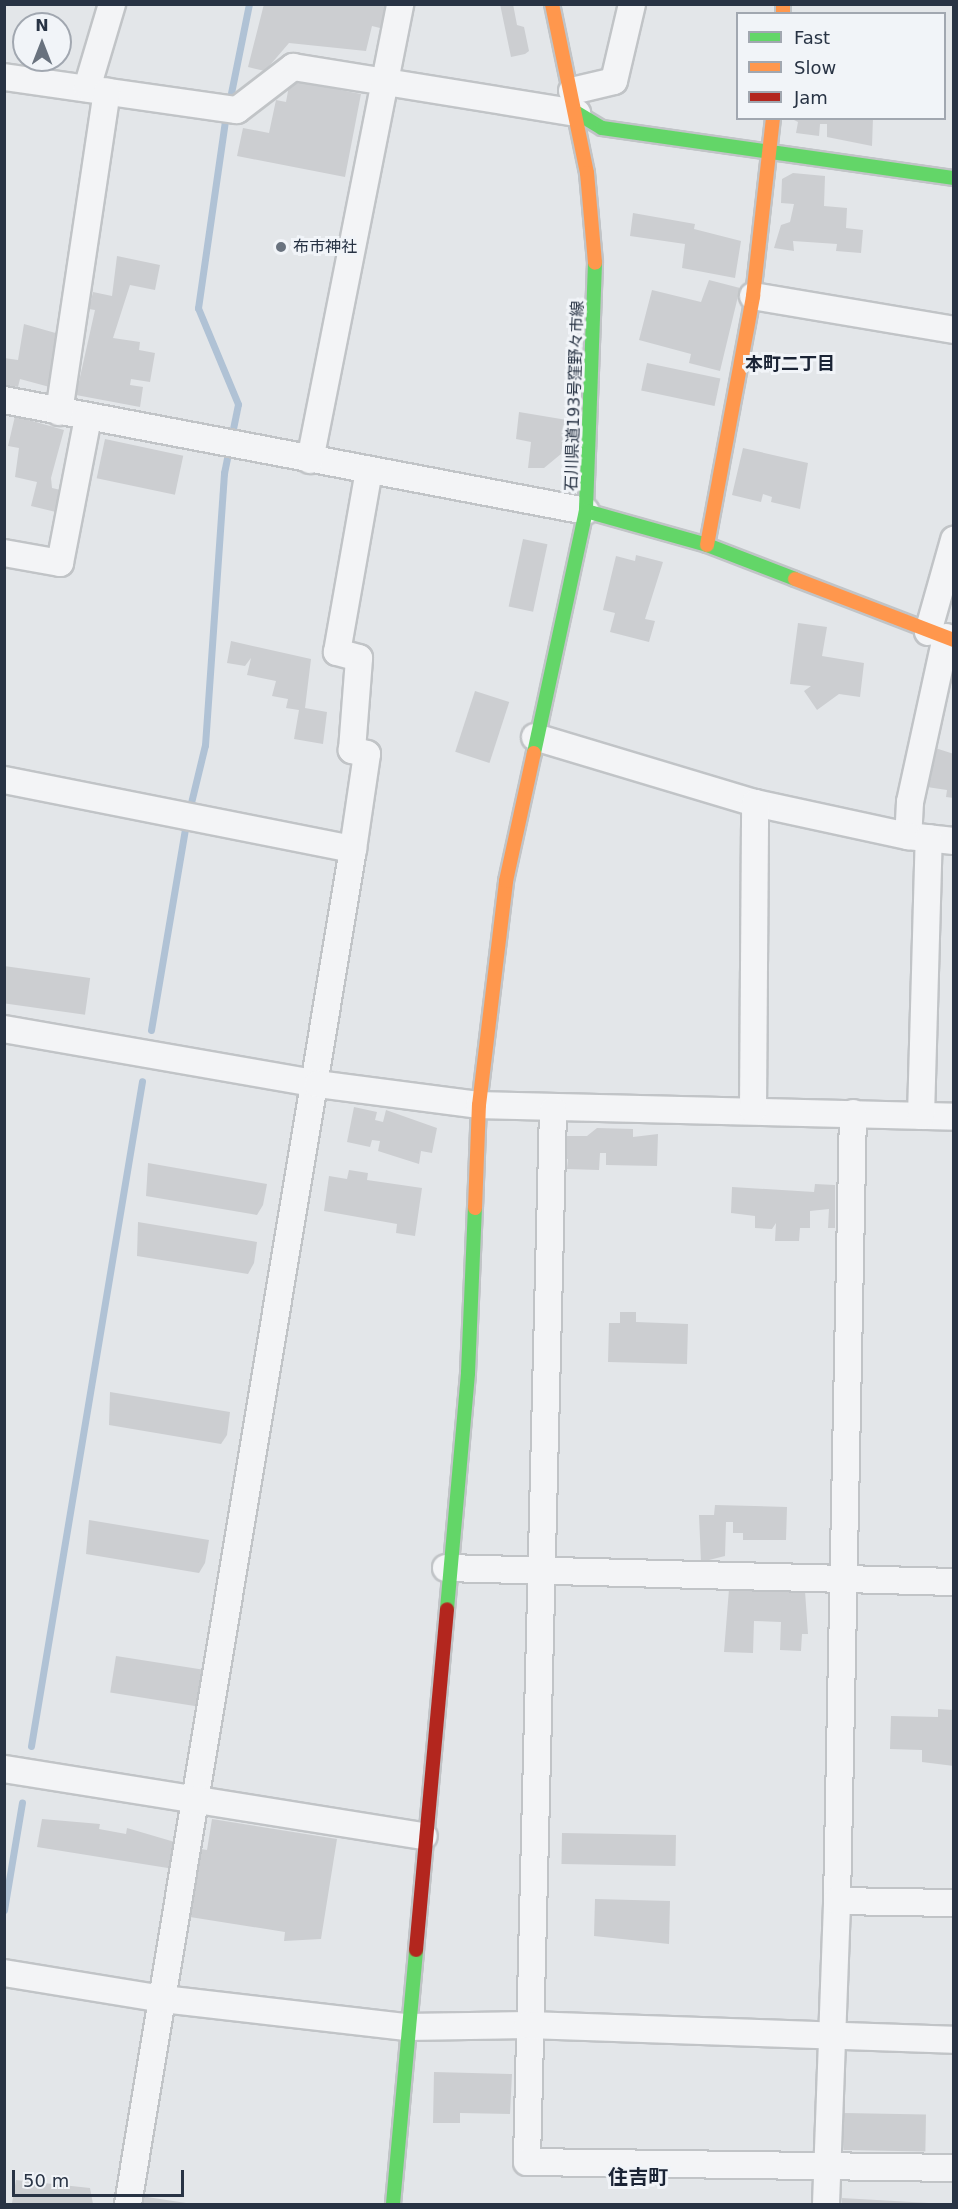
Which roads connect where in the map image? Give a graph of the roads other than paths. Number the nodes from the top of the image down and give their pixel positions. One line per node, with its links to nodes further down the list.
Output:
1 (112, 4): 7 (street)
2 (400, 4): 6 (street)
3 (552, 4): 8 (street, 石川県道193号窪野々市線)
4 (632, 4): 8 (street)
5 (4, 77): 7 (street)
6 (383, 85): 7 (street); 8 (street); 17 (street)
7 (97, 90): 15 (street)
8 (574, 102): 10 (street); 19 (street, 石川県道193号窪野々市線)
9 (773, 120): 10 (street)
10 (770, 151): 11 (street); 12 (street)
11 (954, 178)
12 (753, 296): 13 (street); 21 (street)
13 (954, 330)
14 (4, 400): 15 (street)
15 (59, 412): 16 (street)
16 (88, 418): 17 (street); 22 (street)
17 (310, 460): 18 (street)
18 (369, 470): 19 (street); 28 (street)
19 (586, 511): 21 (street, 石川県道193号窪野々市線); 24 (street)
20 (954, 540): 23 (street)
21 (707, 545): 23 (street, 石川県道193号窪野々市線)
22 (4, 553)
23 (942, 636): 27 (street)
24 (536, 738): 26 (street); 31 (street)
25 (5, 787): 28 (street)
26 (755, 803): 27 (street); 33 (street)
27 (930, 838): 35 (street)
28 (353, 849): 30 (street)
29 (4, 1029): 30 (street)
30 (318, 1084): 31 (street); 42 (street)
31 (479, 1105): 32 (street); 37 (street)
32 (553, 1110): 33 (street); 38 (street)
33 (753, 1110): 34 (street)
34 (853, 1113): 35 (street); 39 (street)
35 (921, 1116): 36 (street)
36 (954, 1117)
37 (446, 1568): 38 (street); 43 (street)
38 (540, 1572): 39 (street); 48 (street)
39 (844, 1581): 40 (street); 44 (street)
40 (954, 1582)
41 (4, 1769): 42 (street)
42 (194, 1799): 43 (street); 47 (street)
43 (423, 1836): 49 (street)
44 (837, 1901): 45 (street); 50 (street)
45 (954, 1903)
46 (4, 1973): 47 (street)
47 (163, 1999): 49 (street); 54 (street)
48 (527, 2025): 49 (street); 50 (street); 52 (street)
49 (406, 2027): 55 (street)
50 (828, 2036): 51 (street); 52 (street)
51 (954, 2040)
52 (826, 2166): 53 (street); 56 (street)
53 (954, 2168)
54 (128, 2205)
55 (393, 2205)
56 (826, 2205)

